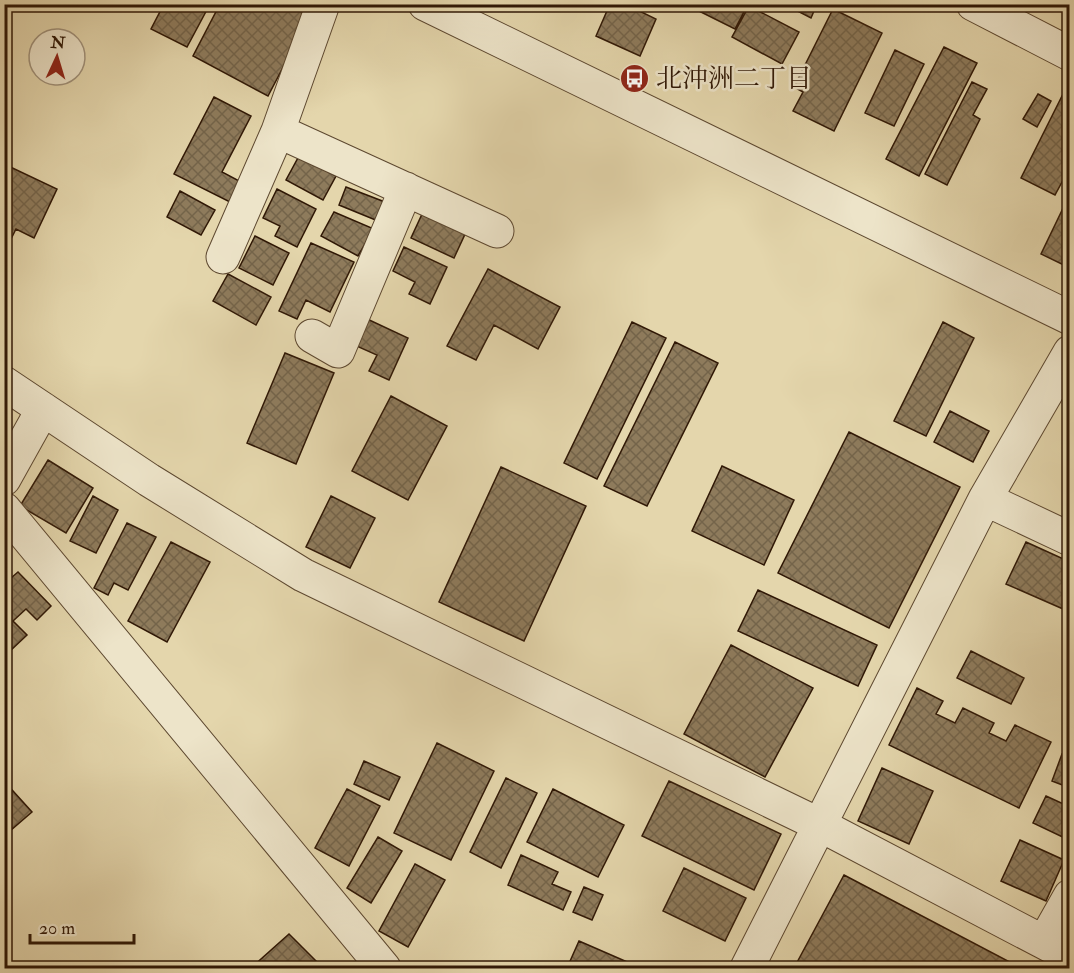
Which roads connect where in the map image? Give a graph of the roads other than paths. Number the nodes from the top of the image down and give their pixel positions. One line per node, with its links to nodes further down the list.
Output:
1 (323, 4): 5 (street)
2 (425, 4): 9 (street)
3 (973, 4): 4 (street)
4 (1070, 54)
5 (278, 131): 6 (street); 8 (street)
6 (406, 189): 7 (street); 10 (street)
7 (497, 231)
8 (223, 257)
9 (1070, 318)
10 (312, 336)
11 (1070, 352): 15 (street)
12 (4, 383): 13 (street)
13 (43, 409): 14 (street); 18 (street)
14 (4, 479)
15 (985, 499): 17 (street); 18 (street)
16 (4, 509): 21 (street)
17 (1070, 539)
18 (820, 825): 20 (street); 22 (street)
19 (1070, 896): 20 (street)
20 (1057, 949)
21 (384, 969)
22 (747, 969)

